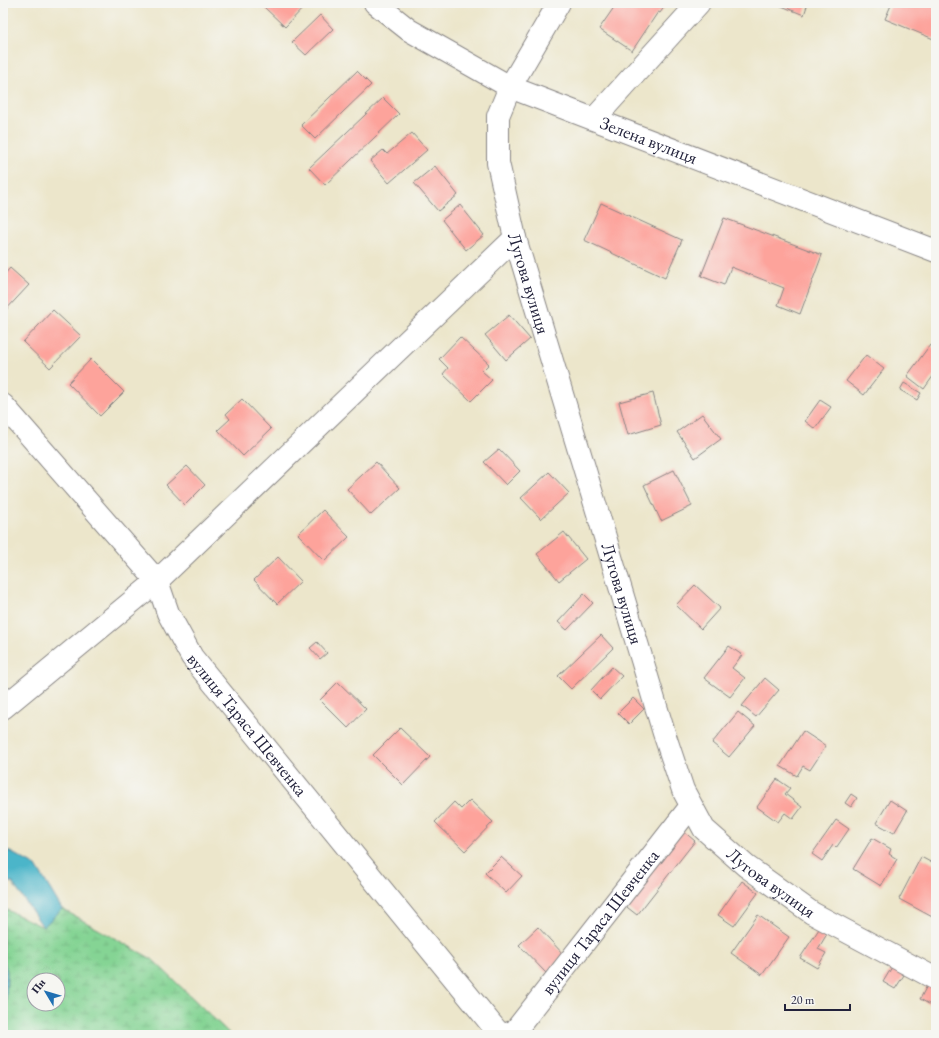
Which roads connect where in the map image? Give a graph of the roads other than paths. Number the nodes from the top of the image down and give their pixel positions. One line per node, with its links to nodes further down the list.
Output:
1 (375, 3): 4 (street, Зелена вулиця)
2 (559, 3): 4 (street, Лугова вулиця)
3 (699, 3): 5 (street)
4 (510, 87): 5 (street, Зелена вулиця); 6 (street, Лугова вулиця)
5 (594, 120): 7 (street, Зелена вулиця)
6 (515, 238): 9 (street); 11 (street, Лугова вулиця)
7 (936, 251)
8 (3, 405): 9 (street, вулиця Тараса Шевченка)
9 (157, 580): 10 (street); 13 (street, вулиця Тараса Шевченка)
10 (3, 708)
11 (691, 806): 12 (street, Лугова вулиця); 13 (street, вулиця Тараса Шевченка)
12 (936, 979)
13 (505, 1035)

